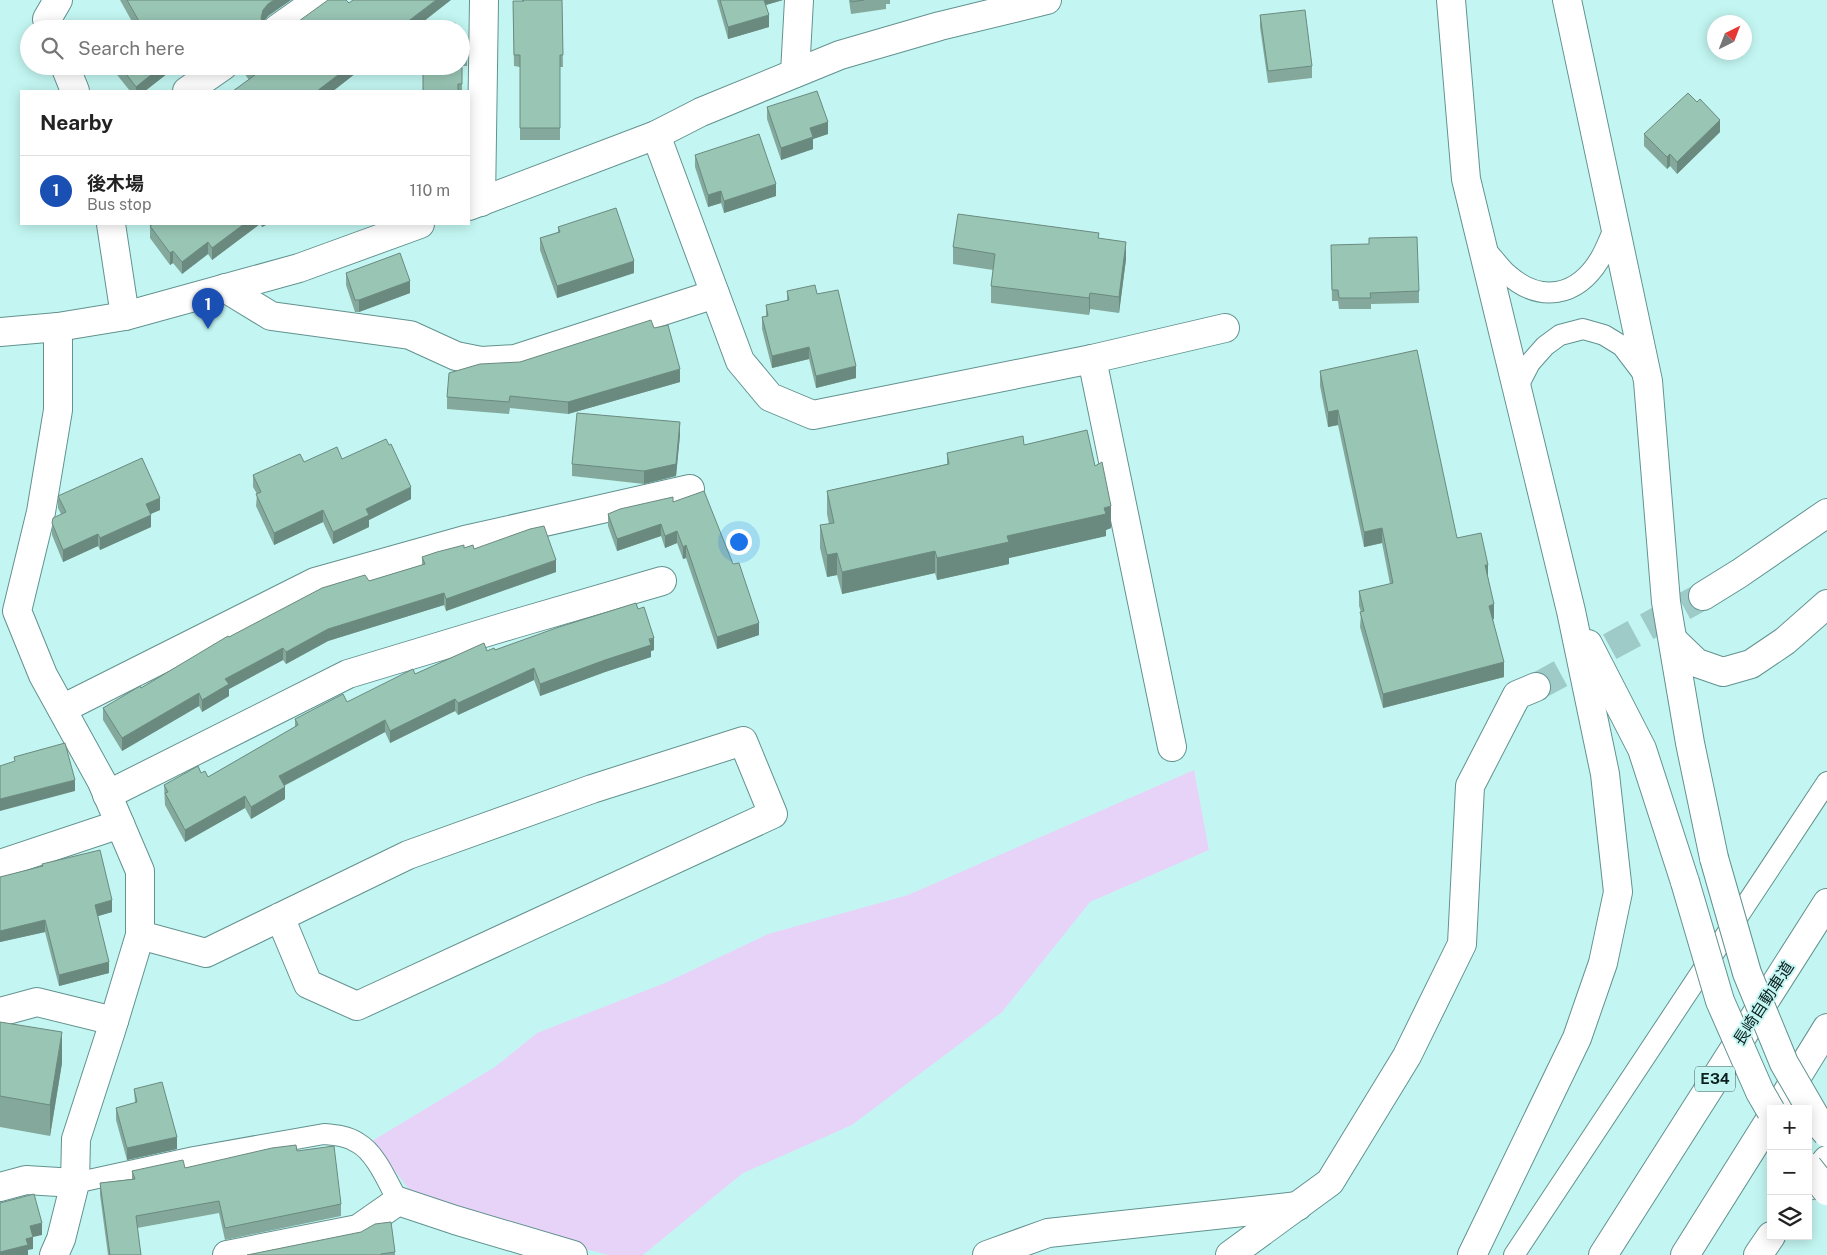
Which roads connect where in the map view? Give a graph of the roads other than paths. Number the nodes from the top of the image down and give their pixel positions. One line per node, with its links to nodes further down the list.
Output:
1 (58, 0): 8 (main road)
2 (318, 0): 9 (main road)
3 (484, 0): 16 (main road)
4 (799, 0): 10 (main road)
5 (1047, 0): 10 (main road)
6 (1451, 0): 20 (main road)
7 (1567, 0): 19 (main road)
8 (47, 20)
9 (289, 20)
10 (795, 73): 15 (main road)
11 (69, 75): 13 (main road)
12 (210, 75): 14 (main road)
13 (75, 90)
14 (188, 90)
15 (656, 135): 16 (main road); 22 (main road)
16 (475, 204)
17 (111, 225): 23 (main road)
18 (417, 225): 21 (main road)
19 (1615, 227): 20 (lane); 28 (main road)
20 (1481, 244): 29 (main road)
21 (225, 288): 22 (main road); 23 (main road)
22 (715, 294): 27 (main road)
23 (125, 316): 24 (main road)
24 (58, 326): 26 (main road); 36 (main road)
25 (1225, 328): 27 (main road)
26 (0, 332)
27 (1092, 360): 40 (main road)
28 (1648, 381): 29 (lane); 37 (main road)
29 (1517, 388): 35 (main road)
30 (690, 488): 39 (main road)
31 (1827, 513): 33 (main road)
32 (662, 581): 42 (main road)
33 (1703, 596)
34 (1827, 604): 37 (main road)
35 (1571, 611): 51 (main road, bridge); 69 (main road)
36 (10, 622): 39 (main road)
37 (1673, 640): 54 (main road, bridge)
38 (1536, 687): 62 (main road)
39 (62, 709): 42 (main road)
40 (1172, 746)
41 (1827, 782): 70 (lane)
42 (107, 796): 43 (main road)
43 (120, 824): 44 (main road); 47 (main road)
44 (0, 864)
45 (1827, 903): 71 (main road, 長崎自動車道 / E34)
46 (280, 917): 46 (main road); 47 (main road)
47 (140, 935): 49 (main road)
48 (0, 1012): 49 (main road)
49 (114, 1021): 58 (main road)
50 (1827, 1028): 52 (main road)
51 (1768, 1105)
52 (1779, 1105)
53 (1767, 1124): 72 (main road)
54 (1827, 1133)
55 (1827, 1160): 57 (main road)
56 (1812, 1172): 60 (main road, bridge)
57 (1812, 1181)
58 (75, 1183): 59 (main road); 61 (lane); 64 (main road)
59 (0, 1187)
60 (1827, 1191)
61 (398, 1201): 65 (main road); 66 (main road)
62 (1300, 1206): 67 (main road); 68 (main road)
63 (1768, 1240): 73 (main road)
64 (54, 1255)
65 (227, 1255)
66 (573, 1255)
67 (987, 1255)
68 (1230, 1255)
69 (1472, 1255)
70 (1514, 1255)
71 (1603, 1255)
72 (1685, 1255)
73 (1758, 1255)

